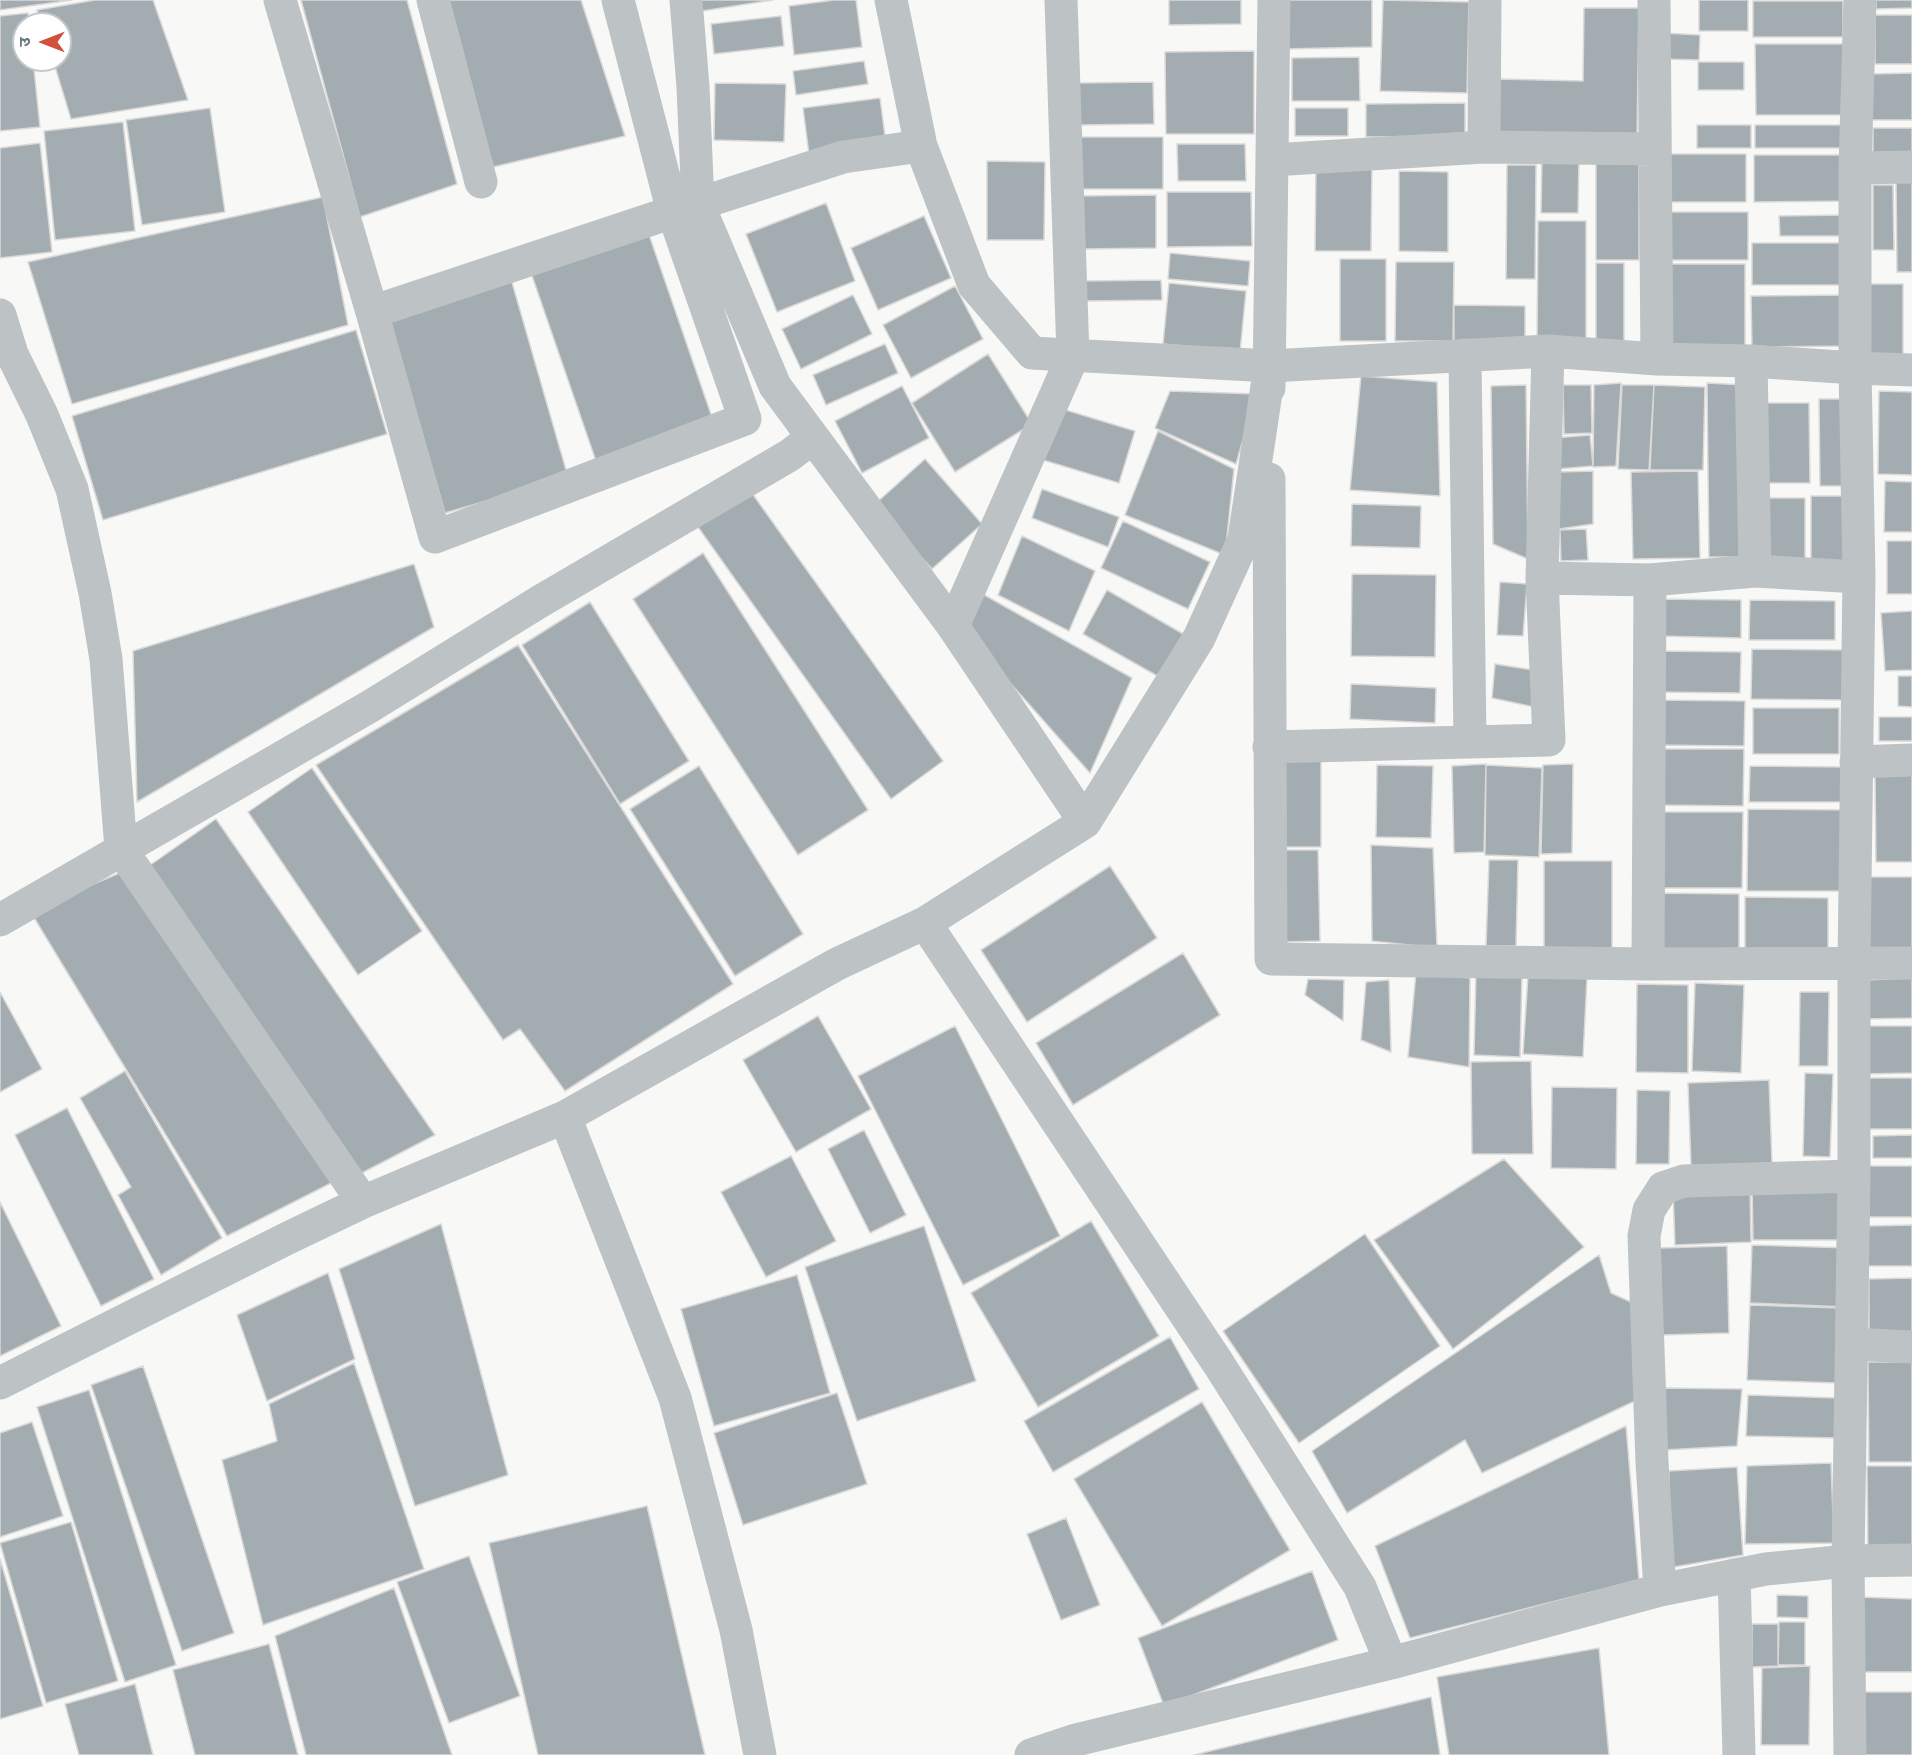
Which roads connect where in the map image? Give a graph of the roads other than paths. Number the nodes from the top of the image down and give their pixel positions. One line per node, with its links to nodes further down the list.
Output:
1 (280, 0): 19 (street)
2 (433, 0): 17 (street)
3 (618, 0): 18 (street)
4 (686, 0): 18 (street)
5 (891, 0): 11 (street)
6 (1061, 0): 23 (street)
7 (1275, 0): 14 (street)
8 (1485, 0): 12 (street)
9 (1654, 0): 13 (street)
10 (1860, 0): 16 (street)
11 (921, 146): 18 (street); 23 (street)
12 (1484, 147): 13 (street); 14 (street)
13 (1655, 149): 24 (street)
14 (1272, 160): 26 (street)
15 (1912, 167): 16 (street)
16 (1855, 168): 27 (street)
17 (481, 182)
18 (685, 208): 19 (street); 19 (street); 29 (street)
19 (372, 312)
20 (0, 315): 40 (street)
21 (1548, 351): 22 (street); 24 (street); 32 (street)
22 (1465, 355): 26 (street); 35 (street)
23 (1073, 356): 26 (street); 34 (street)
24 (1657, 359): 25 (street)
25 (1751, 361): 27 (street); 30 (street)
26 (1270, 366): 36 (street); 39 (street)
27 (1855, 368): 28 (street); 31 (street)
28 (1912, 370)
29 (812, 438): 34 (street); 40 (street)
30 (1755, 572): 31 (street); 33 (street)
31 (1859, 577): 38 (street)
32 (1542, 578): 33 (street); 35 (street)
33 (1650, 580): 44 (street)
34 (953, 626): 39 (street)
35 (1470, 742): 36 (street)
36 (1269, 747): 44 (street)
37 (1912, 760): 38 (street)
38 (1856, 762): 45 (street)
39 (1085, 822): 42 (street)
40 (121, 849): 41 (street); 48 (street)
41 (0, 920)
42 (926, 923): 46 (street); 56 (street)
43 (1912, 963): 45 (street)
44 (1648, 964): 45 (street)
45 (1854, 964): 47 (street)
46 (565, 1117): 48 (street); 57 (street)
47 (1854, 1176): 49 (street); 55 (street)
48 (363, 1202): 51 (street)
49 (1852, 1344): 50 (street); 53 (street)
50 (1912, 1347)
51 (0, 1383)
52 (1912, 1560): 53 (street)
53 (1848, 1561): 54 (street); 60 (street)
54 (1734, 1575): 55 (street); 59 (street)
55 (1660, 1590): 56 (street)
56 (1391, 1663): 58 (street)
57 (760, 1755)
58 (1031, 1755)
59 (1739, 1755)
60 (1850, 1755)

